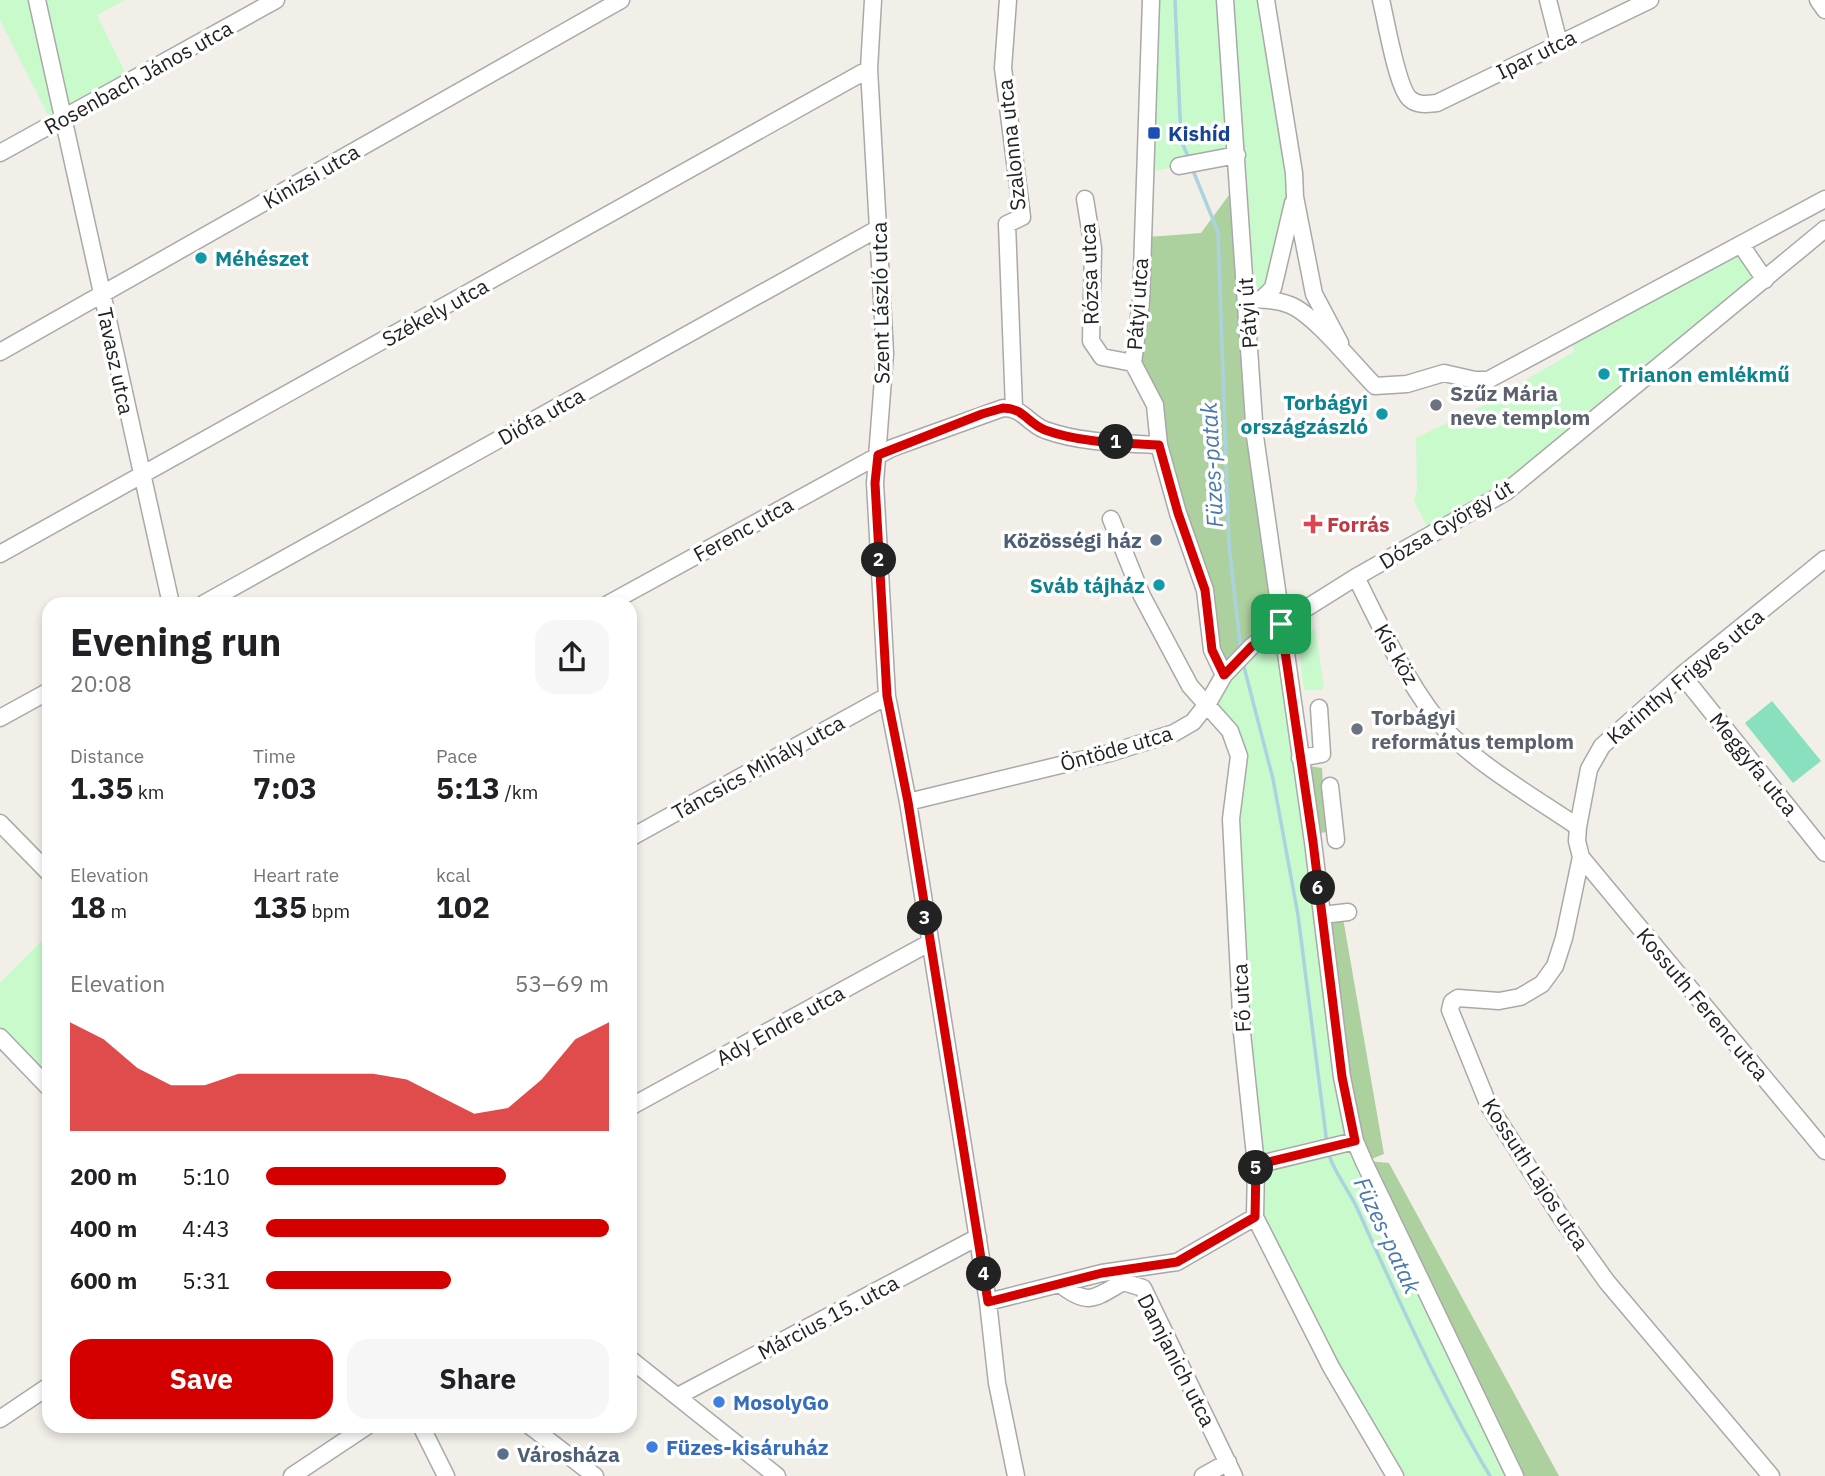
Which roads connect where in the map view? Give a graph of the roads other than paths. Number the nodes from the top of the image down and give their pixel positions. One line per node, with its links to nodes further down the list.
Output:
1 (37, 0): 16 (street, Tavasz utca)
2 (276, 0): 16 (street, Rosenbach János utca)
3 (621, 0): 27 (street, Kinizsi utca)
4 (873, 0): 15 (street, Szent László utca)
5 (1008, 0): 33 (street, Szalonna utca)
6 (1151, 0): 32 (street, Pátyi utca)
7 (1225, 0): 18 (street, Pátyi út)
8 (1266, 0): 20 (street)
9 (1381, 0): 14 (street, Ipar utca)
10 (1548, 0): 14 (street)
11 (1650, 0): 14 (street, Ipar utca)
12 (1818, 0): 13 (street)
13 (1825, 10)
14 (1559, 43)
15 (869, 69): 23 (street, Szent László utca); 36 (street, Székely utca)
16 (63, 118): 17 (street, Rosenbach János utca); 27 (street, Tavasz utca)
17 (0, 153)
18 (1237, 155): 19 (street); 29 (street, Pátyi út)
19 (1179, 166)
20 (1295, 197): 28 (street); 31 (street)
21 (1085, 199): 32 (street, Rózsa utca)
22 (1825, 199): 25 (street)
23 (878, 228): 35 (street, Szent László utca); 42 (street, Diófa utca)
24 (1825, 229): 26 (street, Dózsa György út)
25 (1741, 246): 26 (street); 31 (street)
26 (1765, 280): 40 (street, Dózsa György út)
27 (101, 295): 30 (street, Kinizsi utca); 36 (street, Tavasz utca)
28 (1262, 299): 29 (street); 31 (street)
29 (1246, 300): 44 (street, Pátyi út)
30 (0, 352)
31 (1346, 354)
32 (1133, 363): 34 (street, Pátyi utca)
33 (1014, 408): 34 (street); 35 (street, Ferenc utca)
34 (1159, 445): 45 (street, Pátyi utca)
35 (878, 455): 43 (street, Ferenc utca); 48 (street, Szent László utca)
36 (141, 476): 38 (street, Székely utca); 41 (street, Tavasz utca)
37 (1111, 519): 49 (street, Fő utca)
38 (0, 554)
39 (1825, 559): 46 (street, Karinthy Frigyes utca)
40 (1356, 577): 44 (street, Dózsa György út); 56 (street, Kis köz)
41 (169, 597)
42 (217, 597)
43 (621, 597)
44 (1281, 624): 45 (street, Öntöde utca); 52 (street)
45 (1228, 669): 49 (street, Öntöde utca)
46 (1682, 675): 56 (street, Karinthy Frigyes utca); 59 (street, Meggyfa utca)
47 (42, 695): 51 (street)
48 (887, 696): 54 (street, Szent László utca); 57 (street, Táncsics Mihály utca)
49 (1208, 703): 54 (street, Öntöde utca); 70 (street, Fő utca)
50 (1319, 708): 52 (street)
51 (0, 718)
52 (1300, 758): 63 (street)
53 (1330, 786): 58 (street)
54 (908, 802): 64 (street, Szent László utca)
55 (0, 823): 61 (street)
56 (1578, 827): 60 (street, Karinthy Frigyes utca)
57 (637, 834)
58 (1336, 840)
59 (1825, 853)
60 (1581, 857): 69 (street, Kossuth Ferenc utca); 91 (street, Kossuth Lajos utca)
61 (42, 866)
62 (1348, 912): 63 (street)
63 (1322, 915): 68 (street)
64 (929, 943): 67 (street, Ady Endre utca); 72 (street, Szent László utca)
65 (0, 1037): 66 (street)
66 (42, 1081)
67 (637, 1103)
68 (1347, 1142): 70 (street); 90 (street)
69 (1825, 1151)
70 (1256, 1165): 71 (street, Fő utca)
71 (1255, 1217): 73 (street); 89 (street, Fő utca)
72 (978, 1237): 74 (street, Szent László utca); 77 (street, Március 15. utca)
73 (1060, 1284): 74 (street); 82 (street, Damjanich utca)
74 (988, 1302): 87 (street, Szent László utca)
75 (637, 1364): 77 (street)
76 (42, 1391): 78 (street)
77 (678, 1396): 86 (street)
78 (0, 1419)
79 (356, 1433): 83 (street)
80 (424, 1433): 84 (street)
81 (539, 1433): 85 (street)
82 (1231, 1469): 88 (street)
83 (292, 1476)
84 (446, 1476)
85 (595, 1476)
86 (777, 1476)
87 (1016, 1476)
88 (1203, 1476)
89 (1395, 1476)
90 (1516, 1476)
91 (1771, 1476)

